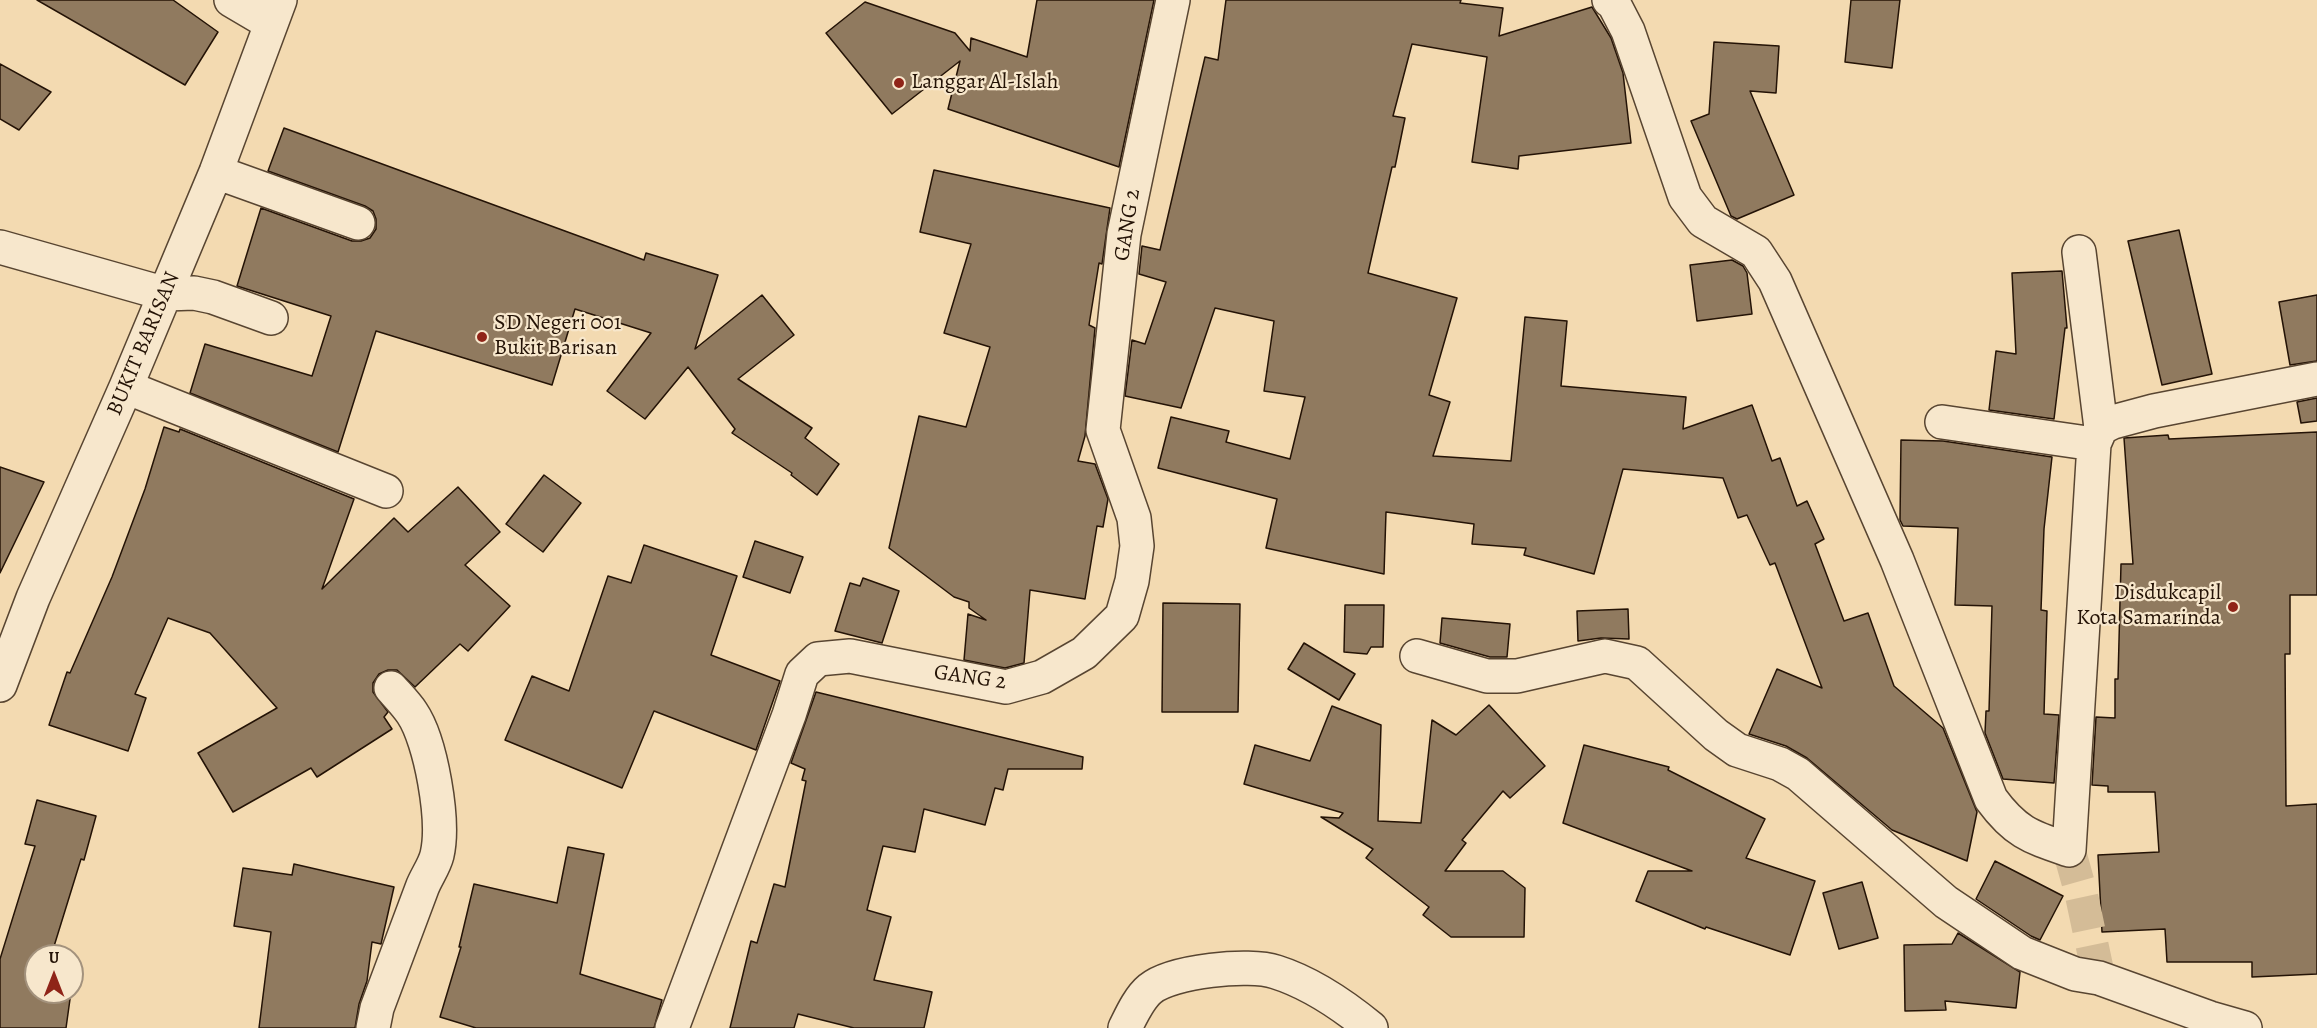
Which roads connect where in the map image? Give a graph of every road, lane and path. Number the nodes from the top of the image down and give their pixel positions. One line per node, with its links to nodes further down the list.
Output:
1 (231, 0): 4 (street)
2 (1173, 0): 20 (street, GANG 2)
3 (1609, 0): 14 (street)
4 (275, 12): 5 (street, BUKIT BARISAN)
5 (216, 172): 6 (street); 9 (street, BUKIT BARISAN)
6 (358, 223)
7 (0, 247): 9 (street)
8 (2079, 252): 14 (street)
9 (166, 294): 10 (street); 12 (street, BUKIT BARISAN)
10 (271, 318)
11 (2317, 379): 14 (street)
12 (126, 387): 15 (street); 17 (street, BUKIT BARISAN)
13 (1942, 422): 14 (street)
14 (2098, 436)
15 (386, 491)
16 (1417, 656): 23 (street)
17 (0, 685)
18 (391, 688): 19 (street)
19 (373, 1028)
20 (672, 1028)
21 (1125, 1028): 22 (street)
22 (1371, 1028)
23 (2245, 1028)

